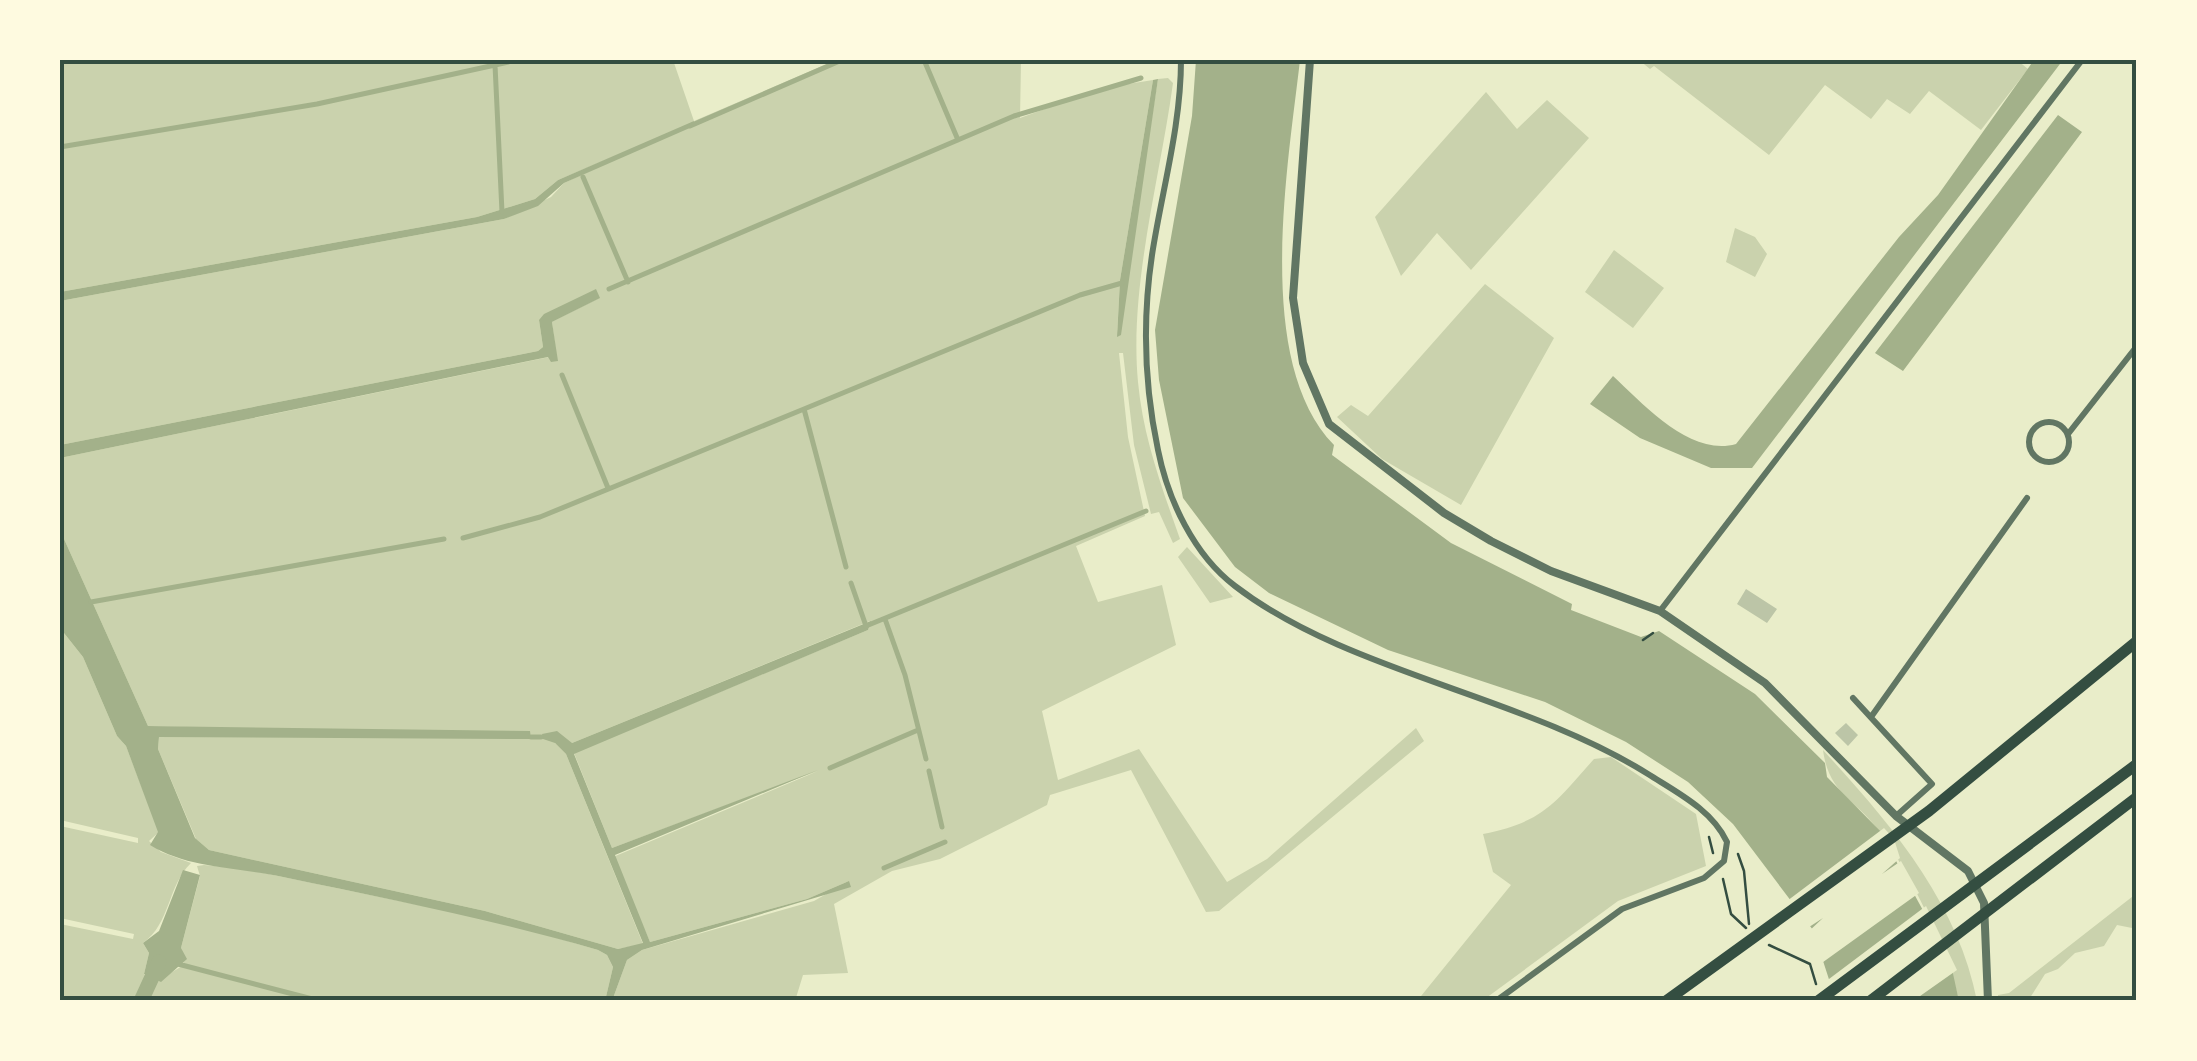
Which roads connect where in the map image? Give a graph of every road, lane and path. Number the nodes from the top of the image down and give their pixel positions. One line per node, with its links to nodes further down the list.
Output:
1 (1181, 60): 16 (street)
2 (1310, 60): 7 (street)
3 (2082, 60): 7 (street)
4 (2137, 346): 5 (street)
5 (2068, 434): 5 (street)
6 (2028, 498): 12 (street)
7 (1660, 611): 15 (street)
8 (1653, 634): 9 (path)
9 (1643, 640)
10 (2137, 641): 20 (highway)
11 (1853, 698): 12 (street)
12 (1871, 717): 15 (street)
13 (2137, 764): 21 (highway)
14 (2137, 797): 22 (highway)
15 (1896, 816): 23 (street)
16 (1728, 842): 17 (path); 19 (street)
17 (1750, 931)
18 (1760, 940): 21 (path)
19 (1496, 1001)
20 (1666, 1001)
21 (1819, 1001)
22 (1870, 1001)
23 (1988, 1001)

